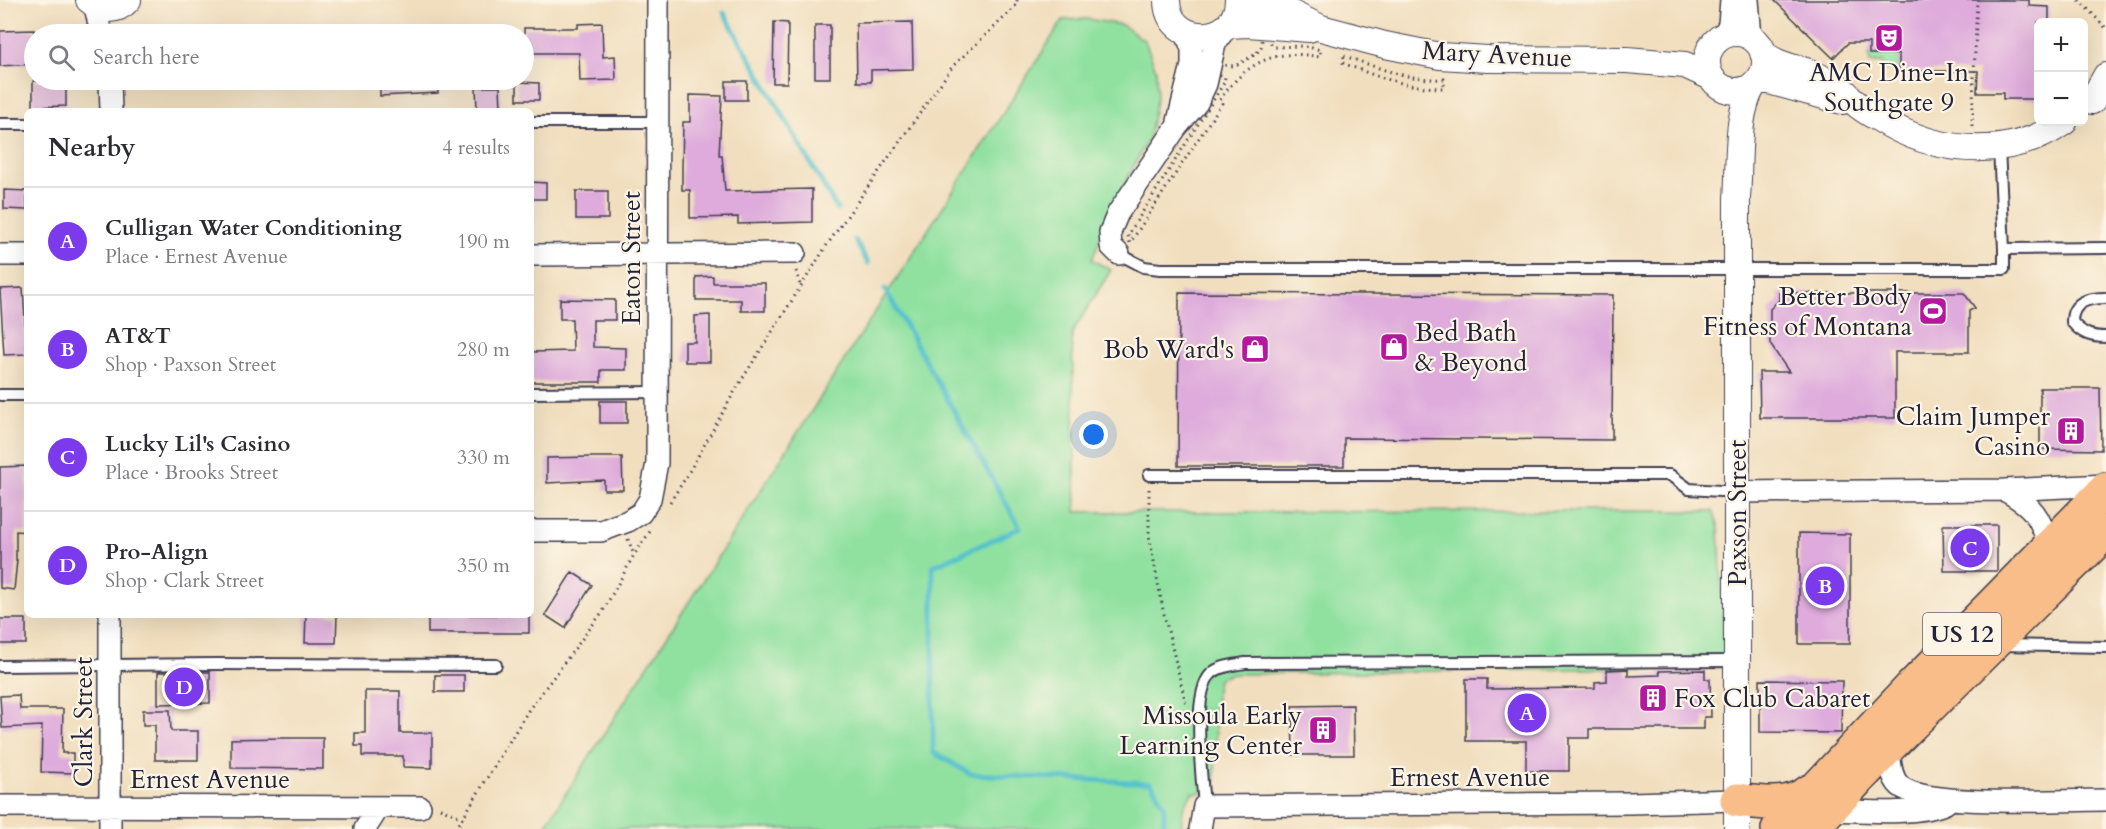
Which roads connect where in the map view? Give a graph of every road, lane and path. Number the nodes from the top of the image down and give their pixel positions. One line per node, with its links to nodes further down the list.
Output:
1 (658, 0): 29 (street, Eaton Street)
2 (1017, 0): 46 (path)
3 (1145, 0): 11 (street)
4 (1238, 0): 14 (street)
5 (1254, 0): 16 (street, Mary Avenue)
6 (1731, 0): 17 (street)
7 (1748, 0): 18 (street)
8 (1977, 0): 34 (path)
9 (2079, 0): 15 (path)
10 (101, 2): 12 (street); 13 (street)
11 (1174, 16): 14 (street, Mary Avenue); 33 (street)
12 (101, 24)
13 (110, 24)
14 (1226, 28): 16 (street, Mary Avenue); 33 (street)
15 (2106, 28)
16 (1326, 36): 16 (path); 19 (street, Mary Avenue)
17 (1719, 40): 18 (street); 19 (street, Mary Avenue); 22 (street)
18 (1757, 45): 23 (street); 26 (street)
19 (1592, 59): 22 (street, Mary Avenue)
20 (1342, 63): 20 (path)
21 (2106, 76): 25 (street)
22 (1714, 80): 23 (street); 36 (street, Paxson Street)
23 (1756, 83): 26 (street); 36 (street, Paxson Street)
24 (110, 90): 27 (street)
25 (2094, 100)
26 (1859, 106): 35 (street)
27 (111, 108)
28 (534, 122): 29 (lane)
29 (658, 122): 43 (street, Eaton Street)
30 (0, 124): 31 (lane)
31 (24, 124)
32 (2059, 126): 35 (street)
33 (1176, 128): 39 (street)
34 (1972, 130)
35 (1999, 148): 38 (lane)
36 (1737, 198): 45 (street, Paxson Street)
37 (2106, 248): 38 (lane)
38 (2004, 249): 45 (lane)
39 (1119, 254): 45 (lane)
40 (0, 255): 41 (street)
41 (24, 255)
42 (534, 255): 43 (street)
43 (658, 255): 44 (street); 49 (street, Eaton Street)
44 (795, 261): 46 (path)
45 (1738, 270): 56 (street, Paxson Street)
46 (801, 288): 57 (path)
47 (2106, 298): 48 (lane)
48 (2106, 337)
49 (658, 392): 50 (lane); 58 (street, Eaton Street)
50 (534, 393)
51 (0, 395): 52 (lane)
52 (24, 395)
53 (1149, 476): 56 (lane); 71 (path)
54 (2106, 487): 55 (street); 62 (highway, US 12)
55 (2004, 490): 56 (street); 62 (street)
56 (1736, 492): 67 (street, Paxson Street)
57 (669, 504)
58 (648, 518): 59 (street); 63 (path)
59 (534, 531)
60 (626, 532): 63 (path)
61 (2106, 532): 65 (highway, US 12)
62 (2049, 548): 80 (highway, US 12)
63 (634, 555): 82 (path)
64 (110, 618): 68 (street, Clark Street)
65 (1992, 645): 66 (lane); 72 (highway, US 12)
66 (2106, 647)
67 (1737, 661): 77 (lane); 81 (street, Paxson Street)
68 (110, 665): 69 (lane); 70 (lane); 75 (street, Clark Street)
69 (496, 665)
70 (0, 666)
71 (1186, 705)
72 (1889, 747): 74 (street); 80 (highway, US 12)
73 (2106, 800): 74 (street)
74 (1951, 801): 80 (street)
75 (110, 805): 76 (street, Ernest Avenue); 78 (street, Ernest Avenue); 83 (street, Clark Street)
76 (0, 806)
77 (1204, 806): 81 (street, Ernest Avenue); 86 (street)
78 (379, 807): 79 (street, Ernest Avenue); 84 (street)
79 (420, 807): 82 (path)
80 (1821, 807): 81 (highway); 87 (highway, US 12)
81 (1737, 814)
82 (463, 818): 85 (path)
83 (111, 829)
84 (365, 829)
85 (456, 829)
86 (1200, 829)
87 (1778, 829)

